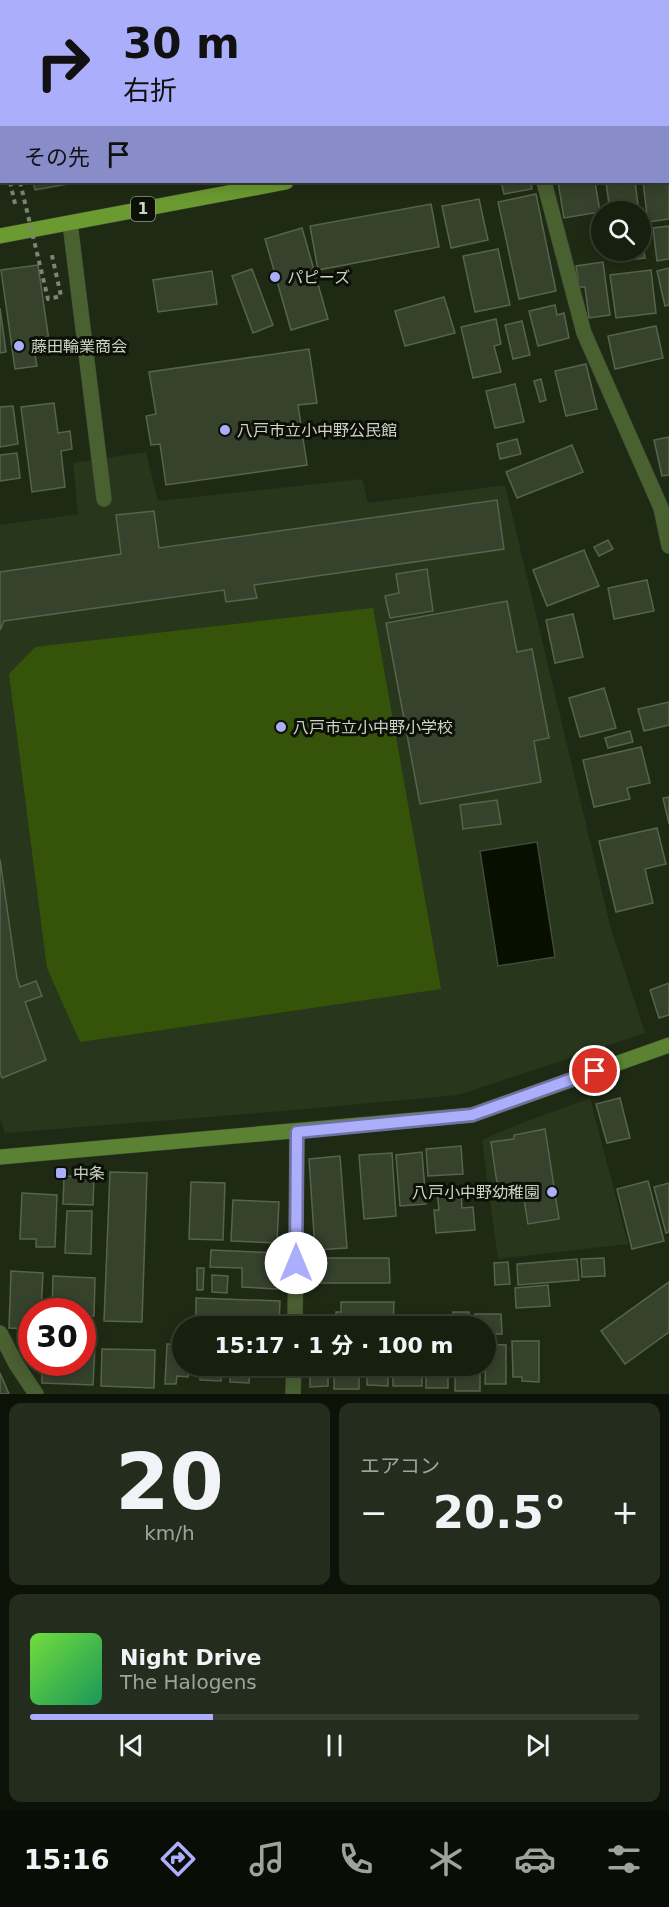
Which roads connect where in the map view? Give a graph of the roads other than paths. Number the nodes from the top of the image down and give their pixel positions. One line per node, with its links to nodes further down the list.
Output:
1 (275, 183): 3 (main road, 1)
2 (544, 183): 7 (street)
3 (242, 186): 4 (main road, 1)
4 (70, 223): 5 (main road, 1); 6 (street)
5 (0, 236)
6 (104, 499)
7 (669, 546)
8 (669, 1045): 9 (street)
9 (297, 1132): 10 (street); 11 (street)
10 (0, 1157)
11 (295, 1316)
12 (0, 1334): 14 (street)
13 (294, 1376): 15 (street)
14 (36, 1394)
15 (293, 1394)

